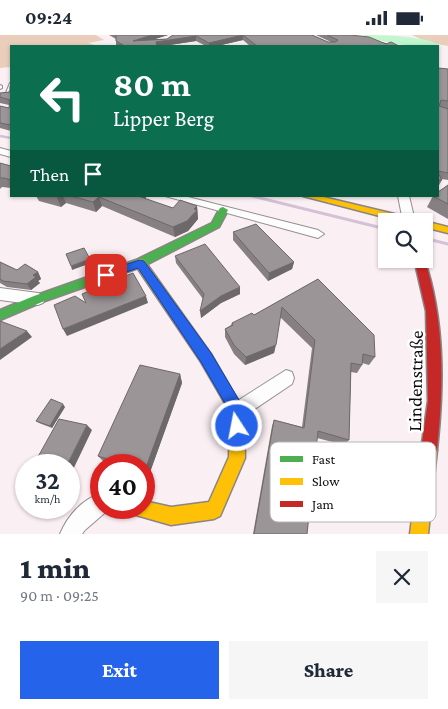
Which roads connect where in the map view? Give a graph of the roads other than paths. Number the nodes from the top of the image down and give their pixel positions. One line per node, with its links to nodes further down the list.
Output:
1 (174, 197): 4 (street)
2 (311, 197): 5 (street)
3 (402, 197): 6 (street)
4 (223, 210): 9 (street); 10 (street)
5 (378, 213)
6 (407, 213)
7 (433, 226): 8 (street)
8 (448, 230)
9 (318, 235)
10 (140, 263): 13 (street); 16 (street)
11 (421, 268): 17 (street, Lindenstraße)
12 (0, 294): 13 (street)
13 (38, 299): 14 (street)
14 (0, 315)
15 (286, 378): 16 (street)
16 (237, 411): 19 (street)
17 (430, 442)
18 (90, 512): 20 (street)
19 (155, 512)
20 (71, 534)

